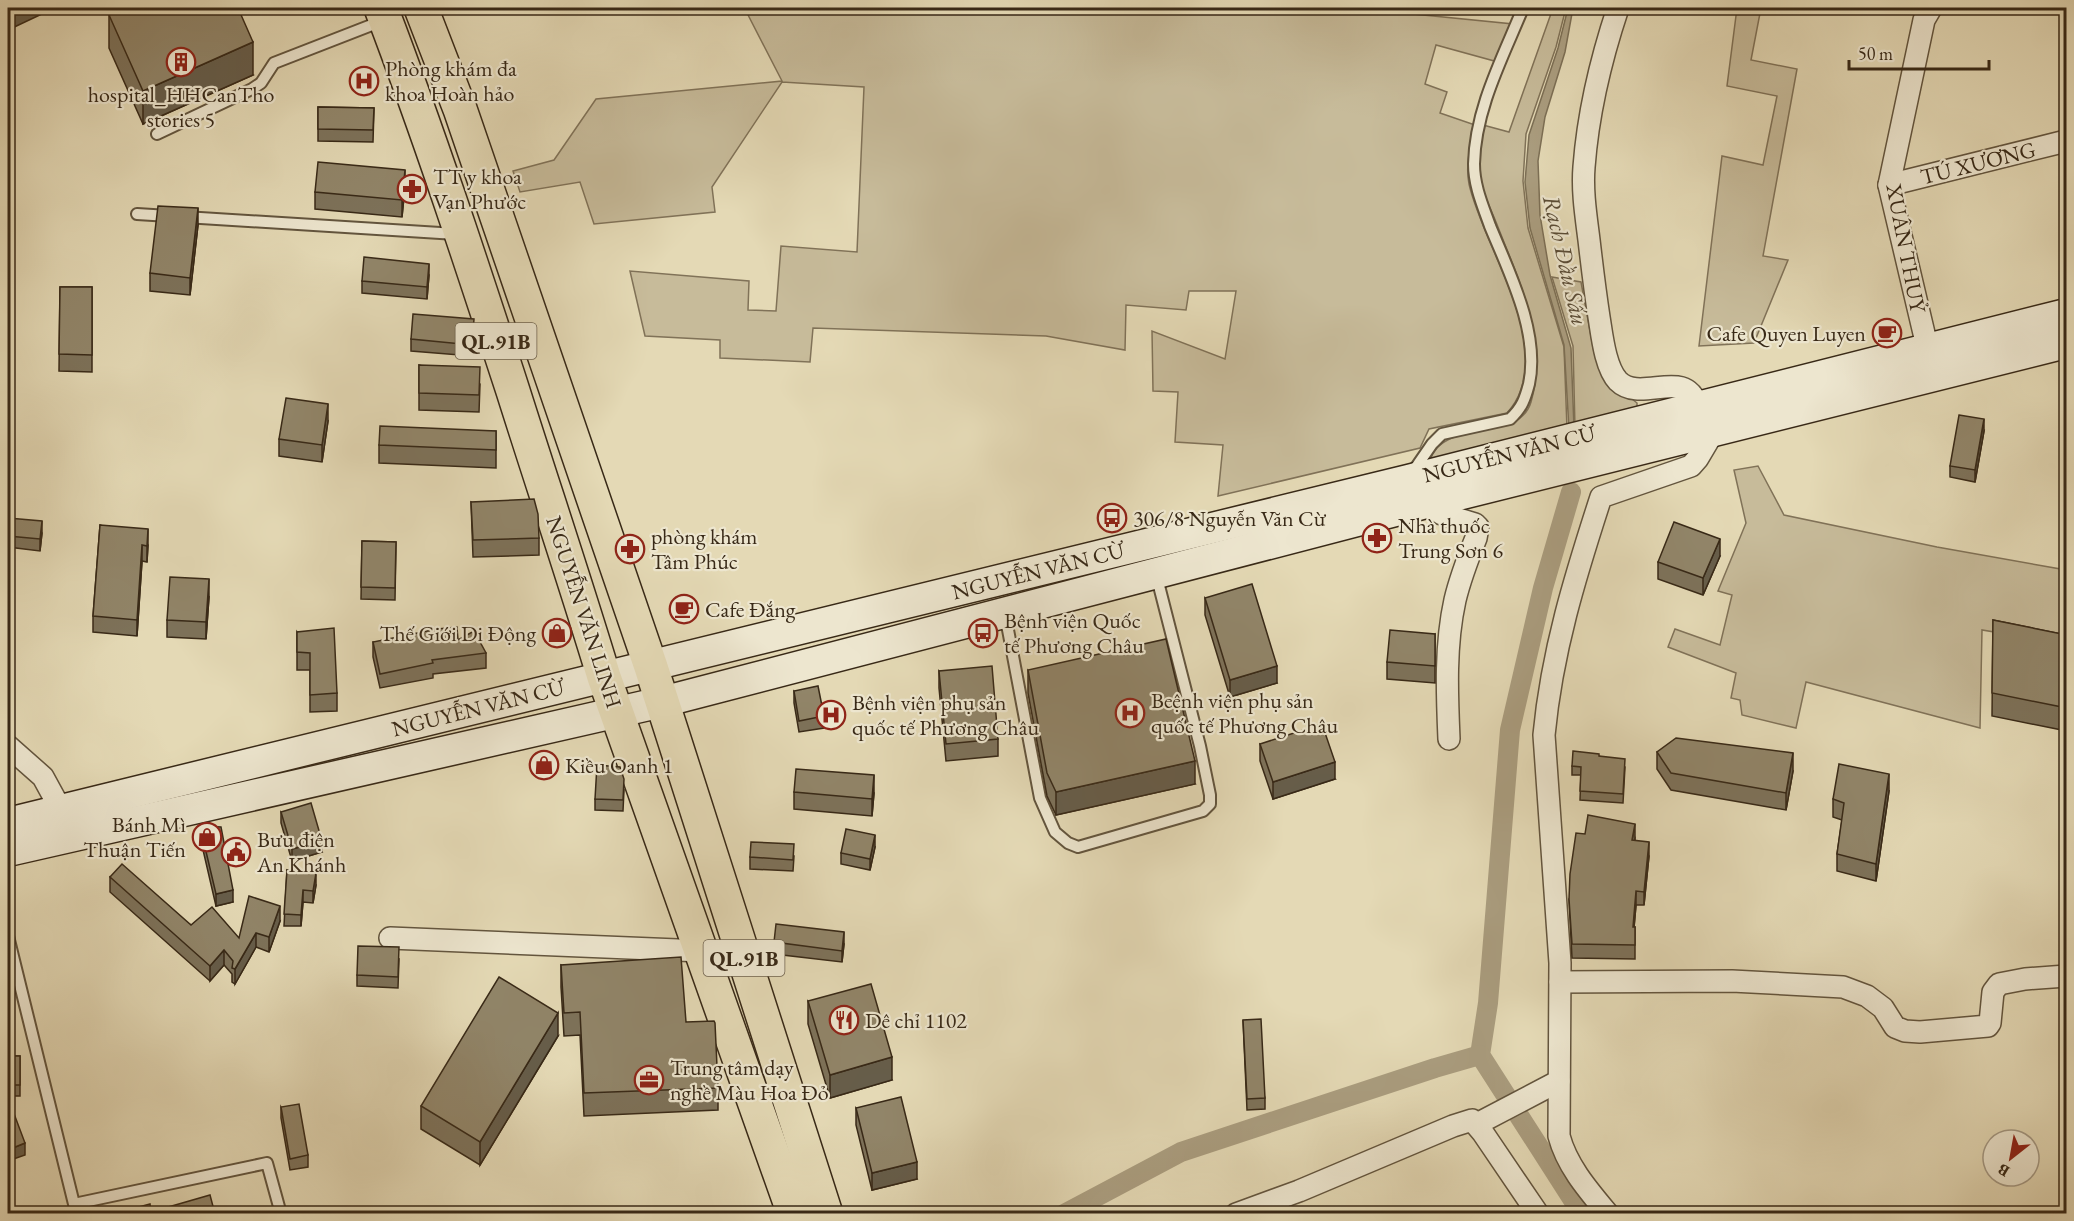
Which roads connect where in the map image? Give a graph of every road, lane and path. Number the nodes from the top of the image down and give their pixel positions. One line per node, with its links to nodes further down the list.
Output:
1 (421, 8): 23 (highway, NGUYỄN VĂN LINH / QL.91B)
2 (1523, 8): 19 (lane)
3 (1617, 8): 14 (street)
4 (1932, 8): 8 (street, XUÂN THUỶ)
5 (383, 14): 6 (lane); 10 (highway, NGUYỄN VĂN LINH / QL.91B)
6 (157, 134)
7 (2067, 141): 8 (street, TÚ XƯƠNG)
8 (1888, 185): 13 (street, XUÂN THUỶ)
9 (137, 214): 10 (lane)
10 (462, 234): 24 (highway, NGUYỄN VĂN LINH / QL.91B)
11 (2067, 314): 13 (main road, NGUYỄN VĂN CỪ)
12 (2067, 343): 13 (main road, NGUYỄN VĂN CỪ)
13 (1930, 362): 15 (main road, NGUYỄN VĂN CỪ); 17 (main road, NGUYỄN VĂN CỪ)
14 (1639, 390): 15 (street); 16 (street)
15 (1697, 406): 16 (main road, NGUYỄN VĂN CỪ)
16 (1640, 421): 18 (main road, NGUYỄN VĂN CỪ)
17 (1714, 431): 18 (main road, NGUYỄN VĂN CỪ); 36 (street)
18 (1598, 446): 19 (main road, NGUYỄN VĂN CỪ)
19 (1417, 491): 20 (main road, NGUYỄN VĂN CỪ); 27 (street)
20 (1270, 529): 21 (main road, NGUYỄN VĂN CỪ); 23 (main road, NGUYỄN VĂN CỪ)
21 (1156, 573): 22 (main road, NGUYỄN VĂN CỪ); 22 (lane)
22 (1004, 613): 25 (main road, NGUYỄN VĂN CỪ)
23 (651, 667): 24 (main road, NGUYỄN VĂN CỪ); 25 (highway, NGUYỄN VĂN LINH / QL.91B)
24 (603, 677): 26 (highway, NGUYỄN VĂN LINH / QL.91B); 29 (main road, NGUYỄN VĂN CỪ)
25 (662, 702): 26 (main road, NGUYỄN VĂN CỪ); 43 (highway, NGUYỄN VĂN LINH / QL.91B)
26 (616, 712): 31 (main road, NGUYỄN VĂN CỪ); 34 (highway, NGUYỄN VĂN LINH / QL.91B)
27 (1449, 739)
28 (8, 746): 29 (street)
29 (61, 810): 30 (main road, NGUYỄN VĂN CỪ)
30 (8, 823)
31 (8, 851)
32 (8, 936): 39 (lane)
33 (390, 938): 34 (street)
34 (702, 951): 42 (highway, NGUYỄN VĂN LINH / QL.91B)
35 (2067, 976): 36 (street)
36 (1560, 982): 37 (street)
37 (1559, 1081): 38 (street); 45 (street)
38 (1483, 1122): 40 (street); 44 (street)
39 (75, 1209): 41 (lane)
40 (1248, 1212)
41 (281, 1214)
42 (794, 1214)
43 (826, 1214)
44 (1538, 1214)
45 (1608, 1214)

